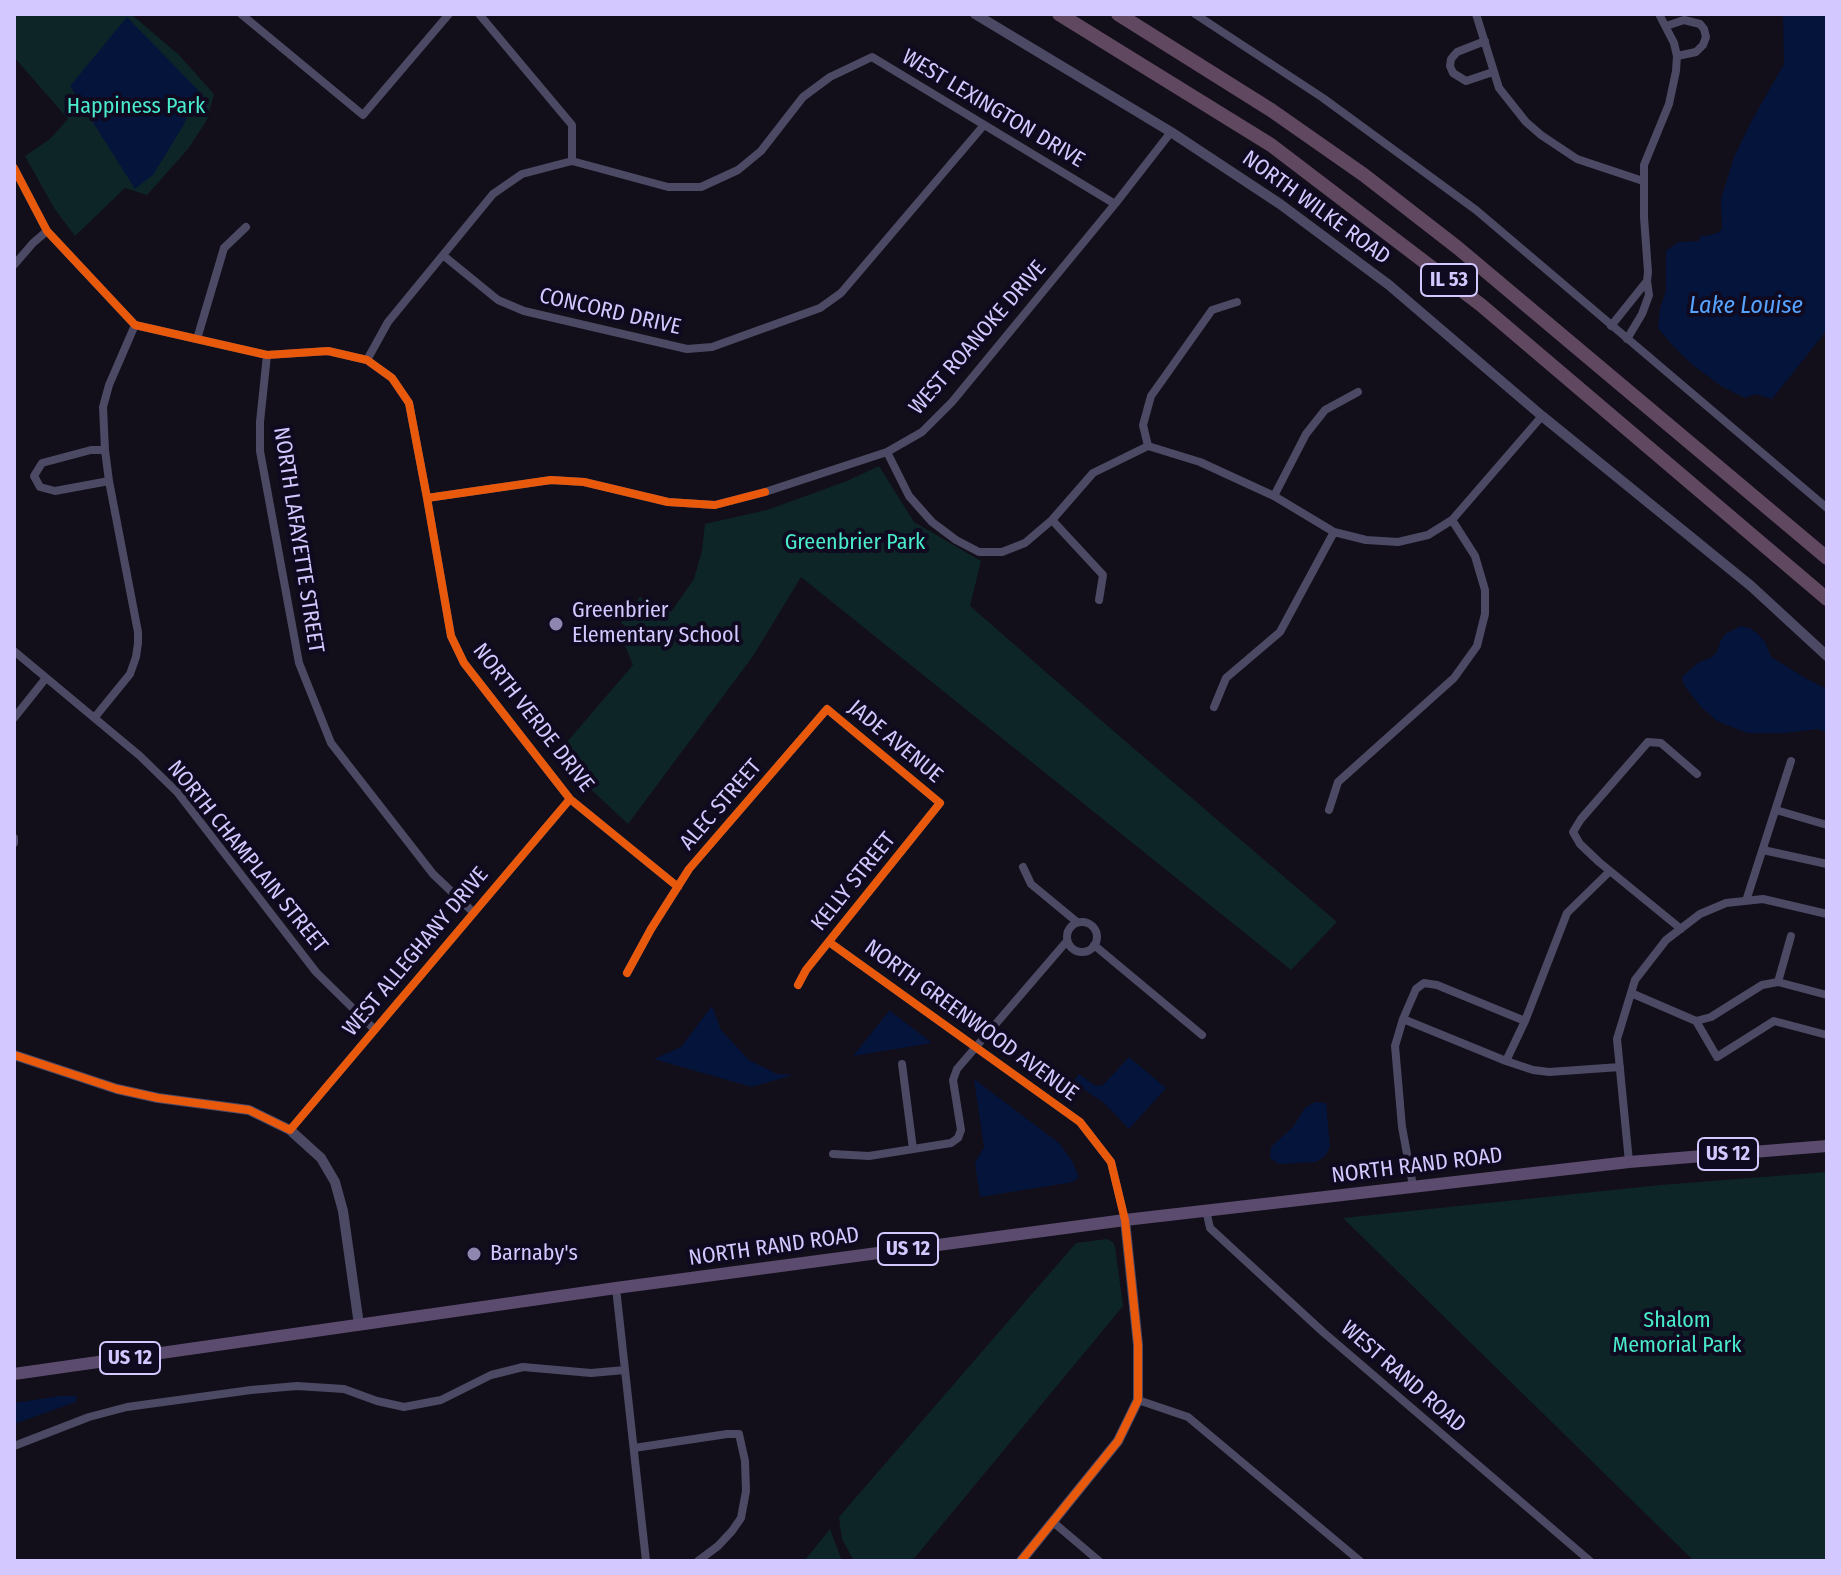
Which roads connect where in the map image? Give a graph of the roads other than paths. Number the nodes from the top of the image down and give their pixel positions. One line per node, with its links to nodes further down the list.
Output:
1 (241, 14): 2 (street)
2 (449, 14)
3 (479, 14): 16 (street)
4 (975, 14): 15 (street, NORTH WILKE ROAD)
5 (1059, 14): 45 (highway, IL 53)
6 (1118, 14): 44 (highway, IL 53)
7 (1195, 14): 27 (street)
8 (1476, 14): 11 (street)
9 (1659, 14): 10 (street)
10 (1666, 26): 12 (street); 12 (street)
11 (1485, 41): 13 (street); 13 (street)
12 (1677, 56): 18 (street)
13 (1493, 72): 18 (street)
14 (984, 125): 16 (street, WEST LEXINGTON DRIVE); 19 (street, WEST LEXINGTON DRIVE); 22 (street, CONCORD DRIVE)
15 (1171, 132): 19 (street, WEST ROANOKE DRIVE); 33 (street, NORTH WILKE ROAD)
16 (572, 161): 22 (street, WEST LEXINGTON DRIVE)
17 (14, 168): 21 (street)
18 (1643, 181): 24 (street)
19 (1115, 204): 36 (street, WEST ROANOKE DRIVE)
20 (246, 227): 28 (street)
21 (47, 231): 23 (street); 26 (street)
22 (444, 256): 31 (street, WEST LEXINGTON DRIVE)
23 (14, 265)
24 (1647, 281): 27 (street); 29 (street)
25 (1237, 302): 34 (street)
26 (135, 325): 28 (street, NORTH VERDE DRIVE); 35 (street)
27 (1611, 326): 29 (street)
28 (197, 339): 30 (street, NORTH VERDE DRIVE)
29 (1627, 339): 40 (street)
30 (267, 355): 31 (street, NORTH VERDE DRIVE); 69 (street, NORTH LAFAYETTE STREET)
31 (367, 360): 39 (street, NORTH VERDE DRIVE)
32 (1358, 392): 38 (street)
33 (1542, 416): 42 (street); 50 (street, NORTH WILKE ROAD)
34 (1148, 446): 38 (street); 41 (street)
35 (105, 450): 37 (street); 37 (street)
36 (887, 452): 39 (street, WEST ROANOKE DRIVE); 41 (street)
37 (109, 481): 54 (street)
38 (1274, 496): 43 (street)
39 (427, 498): 58 (street, NORTH VERDE DRIVE)
40 (1827, 508)
41 (1052, 520): 47 (street)
42 (1452, 520): 43 (street); 60 (street)
43 (1334, 532): 52 (street)
44 (1827, 558)
45 (1810, 584): 46 (highway, IL 53); 48 (highway)
46 (1827, 599)
47 (1099, 600)
48 (1827, 609)
49 (14, 651): 51 (street, NORTH CHAMPLAIN STREET)
50 (1827, 656)
51 (46, 678): 54 (street, NORTH CHAMPLAIN STREET); 55 (street)
52 (1214, 707)
53 (827, 709): 59 (street, JADE AVENUE); 67 (street, ALEC STREET)
54 (95, 717): 85 (street, NORTH CHAMPLAIN STREET)
55 (14, 718)
56 (1791, 761): 61 (street)
57 (1697, 774): 66 (street)
58 (570, 799): 67 (street, NORTH VERDE DRIVE); 69 (street, WEST ALLEGHANY DRIVE)
59 (940, 803): 75 (street, KELLY STREET)
60 (1329, 810)
61 (1776, 810): 62 (street); 63 (street)
62 (1827, 825)
63 (1763, 850): 64 (street); 68 (street)
64 (1827, 864)
65 (1023, 867): 71 (street)
66 (1610, 871): 72 (street); 83 (street)
67 (678, 887): 77 (street, ALEC STREET)
68 (1746, 901): 70 (street); 72 (street)
69 (473, 912): 85 (street, WEST ALLEGHANY DRIVE)
70 (1827, 914)
71 (1077, 922): 74 (street); 76 (street)
72 (1681, 929): 80 (street)
73 (1791, 936): 78 (street)
74 (1067, 941): 76 (street); 88 (street)
75 (829, 942): 79 (street, KELLY STREET); 88 (street, NORTH GREENWOOD AVENUE)
76 (1094, 945): 86 (street)
77 (627, 973)
78 (1778, 982): 81 (street); 84 (street)
79 (798, 985)
80 (1631, 993): 84 (street); 92 (street)
81 (1827, 995)
82 (1403, 1019): 83 (street); 90 (street); 98 (street)
83 (1525, 1021): 90 (street)
84 (1696, 1021): 87 (street)
85 (374, 1029): 93 (street, WEST ALLEGHANY DRIVE)
86 (1202, 1035)
87 (1827, 1035)
88 (975, 1046): 95 (street); 100 (street, NORTH GREENWOOD AVENUE)
89 (14, 1055): 93 (street)
90 (1506, 1061): 92 (street)
91 (902, 1064): 95 (street)
92 (1620, 1067): 97 (street)
93 (290, 1130): 102 (street)
94 (1827, 1146): 97 (main road, NORTH RAND ROAD / US 12)
95 (913, 1149): 96 (street)
96 (833, 1154)
97 (1629, 1162): 98 (main road, NORTH RAND ROAD / US 12)
98 (1413, 1186): 99 (main road, NORTH RAND ROAD / US 12)
99 (1206, 1210): 100 (main road, NORTH RAND ROAD / US 12); 114 (street, WEST RAND ROAD)
100 (1125, 1220): 101 (main road, NORTH RAND ROAD / US 12); 105 (street)
101 (616, 1288): 102 (main road, NORTH RAND ROAD / US 12); 103 (street)
102 (359, 1325): 104 (main road, NORTH RAND ROAD / US 12)
103 (625, 1370): 106 (street); 107 (street)
104 (14, 1374)
105 (1138, 1400): 108 (street); 113 (street)
106 (14, 1446)
107 (634, 1448): 109 (street); 110 (street)
108 (1053, 1522): 111 (street); 112 (street)
109 (646, 1561)
110 (698, 1561)
111 (1021, 1561)
112 (1099, 1561)
113 (1360, 1561)
114 (1590, 1561)

